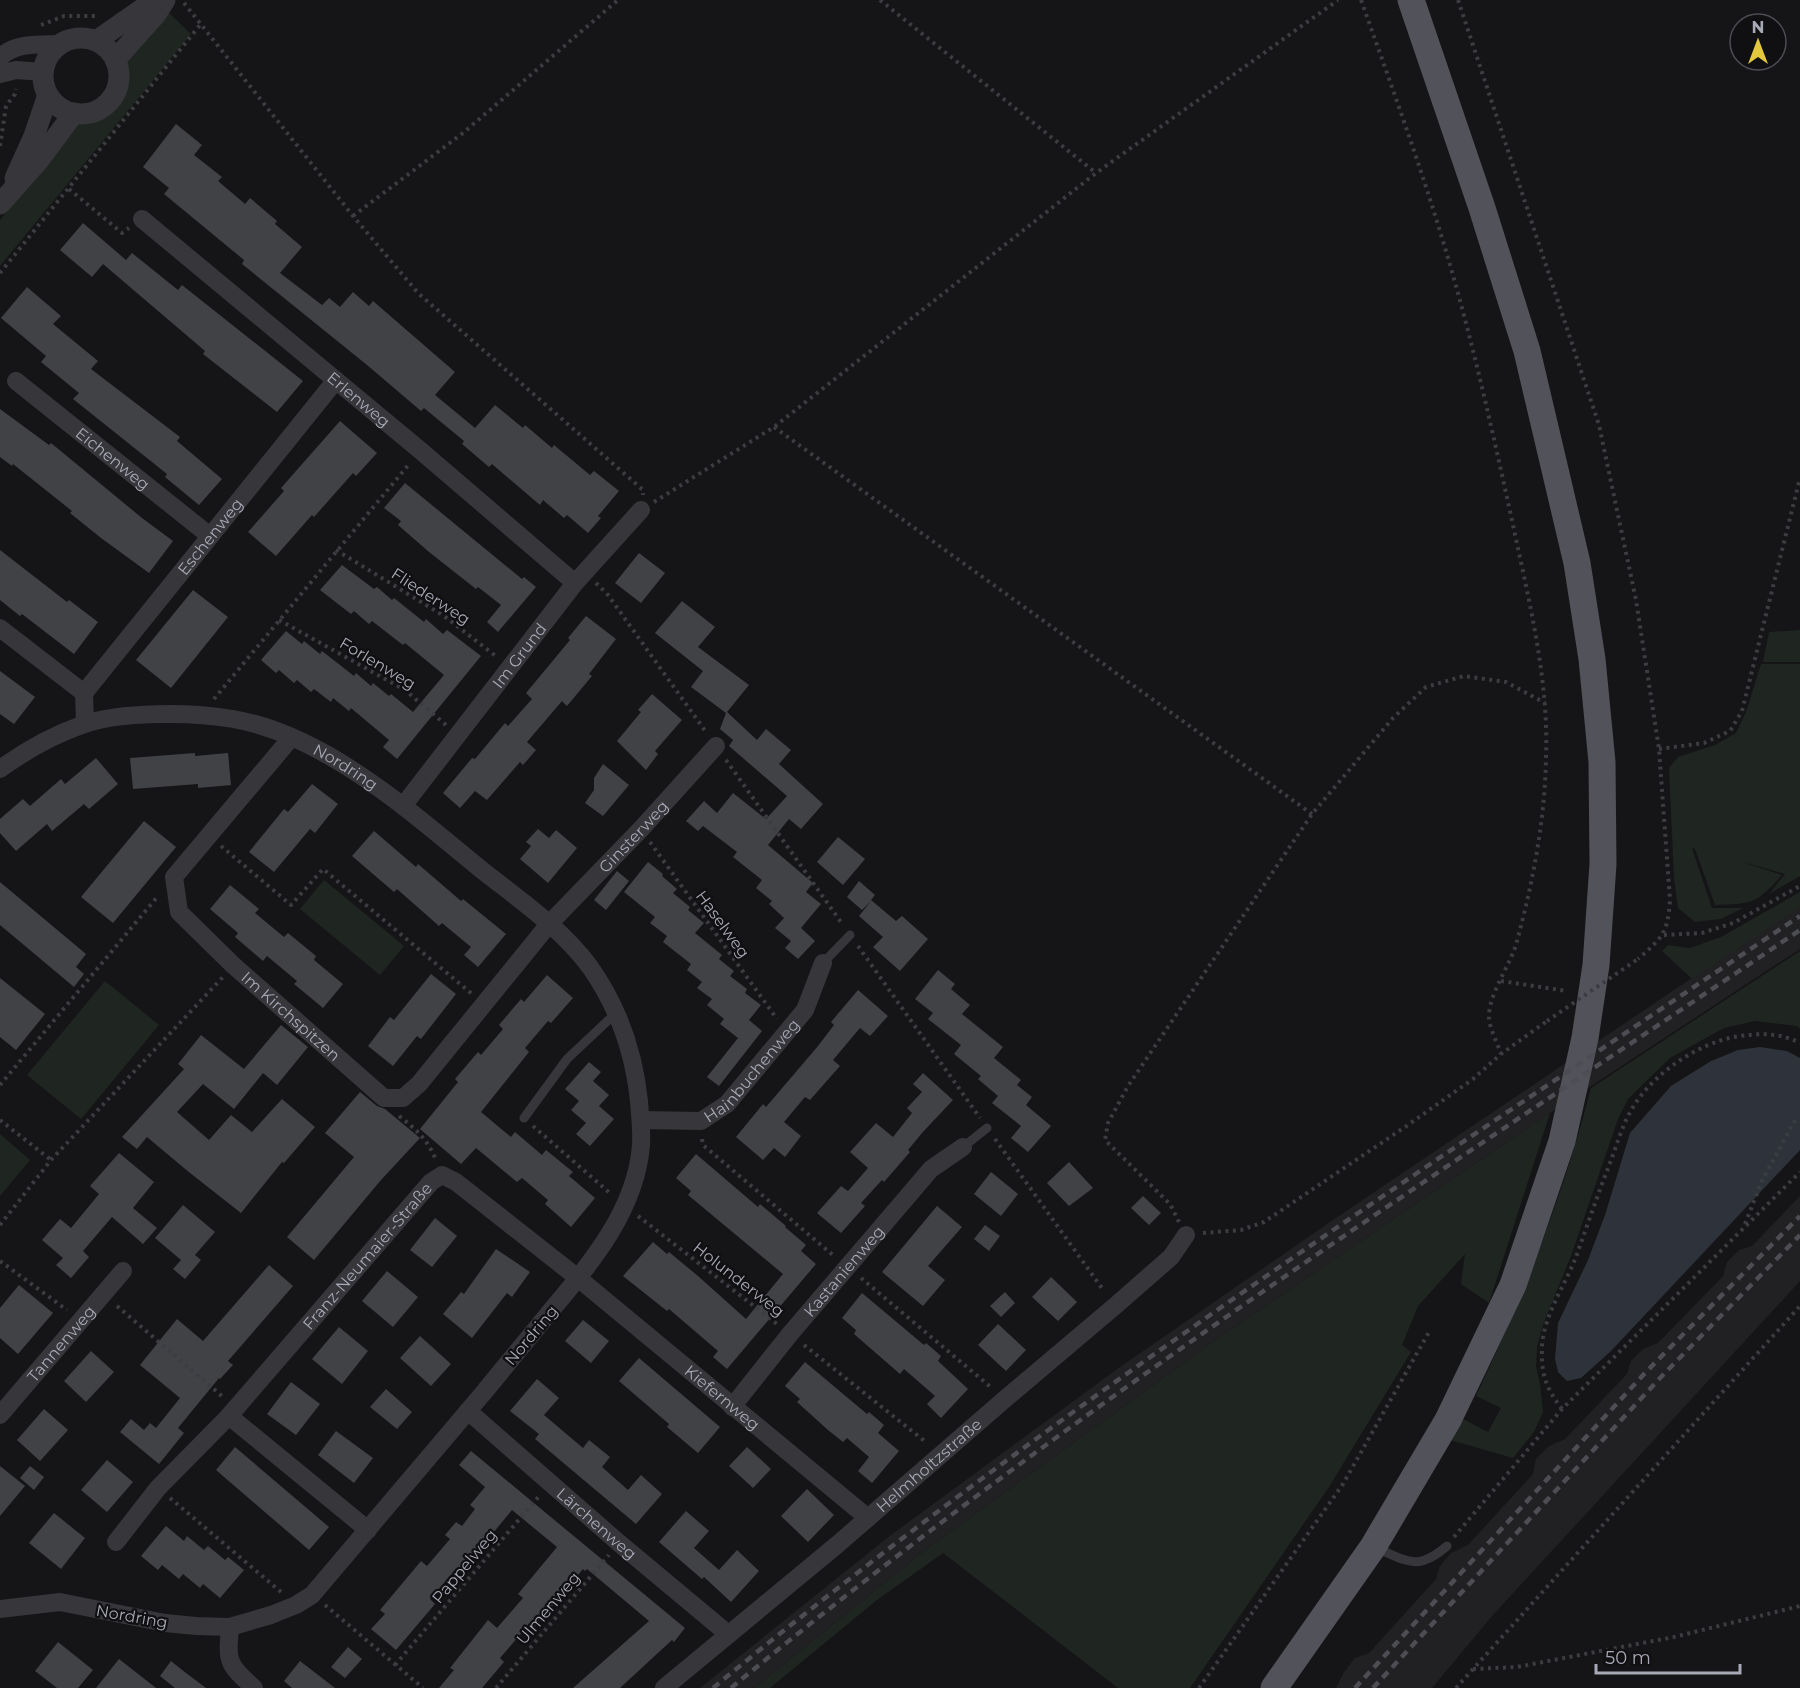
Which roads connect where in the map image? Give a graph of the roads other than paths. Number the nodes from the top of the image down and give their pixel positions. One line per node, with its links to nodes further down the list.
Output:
1 (155, 0): 4 (street)
2 (165, 0): 7 (street)
3 (1410, 0): 45 (main road)
4 (96, 41): 5 (street); 7 (street)
5 (59, 44): 6 (street); 8 (street)
6 (0, 58)
7 (115, 60): 11 (street)
8 (43, 72): 9 (street); 10 (street)
9 (0, 74)
10 (48, 95): 11 (street); 12 (street)
11 (74, 113): 12 (street)
12 (5, 198)
13 (141, 219): 14 (street, Erlenweg)
14 (336, 380): 17 (street, Eschenweg); 18 (street, Erlenweg)
15 (16, 381): 17 (street, Eichenweg)
16 (641, 510): 18 (street, Im Grund)
17 (210, 536): 20 (street, Eschenweg)
18 (575, 583): 25 (street, Im Grund)
19 (0, 628): 20 (street)
20 (84, 693): 21 (street)
21 (86, 723): 22 (street, Nordring); 24 (street, Nordring)
22 (291, 738): 25 (street, Nordring); 26 (street, Im Kirchspitzen)
23 (716, 746): 26 (street, Ginsterweg)
24 (0, 769)
25 (403, 806): 26 (street, Nordring)
26 (549, 924): 29 (street, Nordring)
27 (850, 935): 28 (lane)
28 (823, 963): 31 (street, Hainbuchenweg)
29 (616, 1013): 30 (lane); 31 (street, Nordring)
30 (524, 1118)
31 (641, 1120): 36 (street, Nordring)
32 (987, 1128): 33 (lane)
33 (963, 1147): 37 (street, Kastanienweg)
34 (1186, 1235): 41 (street, Helmholtzstraße)
35 (123, 1271): 39 (street, Tannenweg)
36 (578, 1278): 37 (street, Kiefernweg); 38 (street, Nordring); 40 (street, Franz-Neumaier-Straße)
37 (732, 1407): 41 (street, Kiefernweg)
38 (468, 1411): 42 (street, Nordring); 48 (street, Lärchenweg)
39 (0, 1416)
40 (229, 1416): 42 (street); 43 (street, Franz-Neumaier-Straße)
41 (868, 1518): 48 (street, Helmholtzstraße)
42 (368, 1530): 47 (street, Nordring)
43 (116, 1542)
44 (1447, 1546): 45 (lane)
45 (1373, 1547): 51 (main road)
46 (0, 1609): 47 (street, Nordring)
47 (230, 1627): 49 (street)
48 (728, 1634): 50 (street, Helmholtzstraße)
49 (254, 1688)
50 (664, 1688)
51 (1274, 1688)

